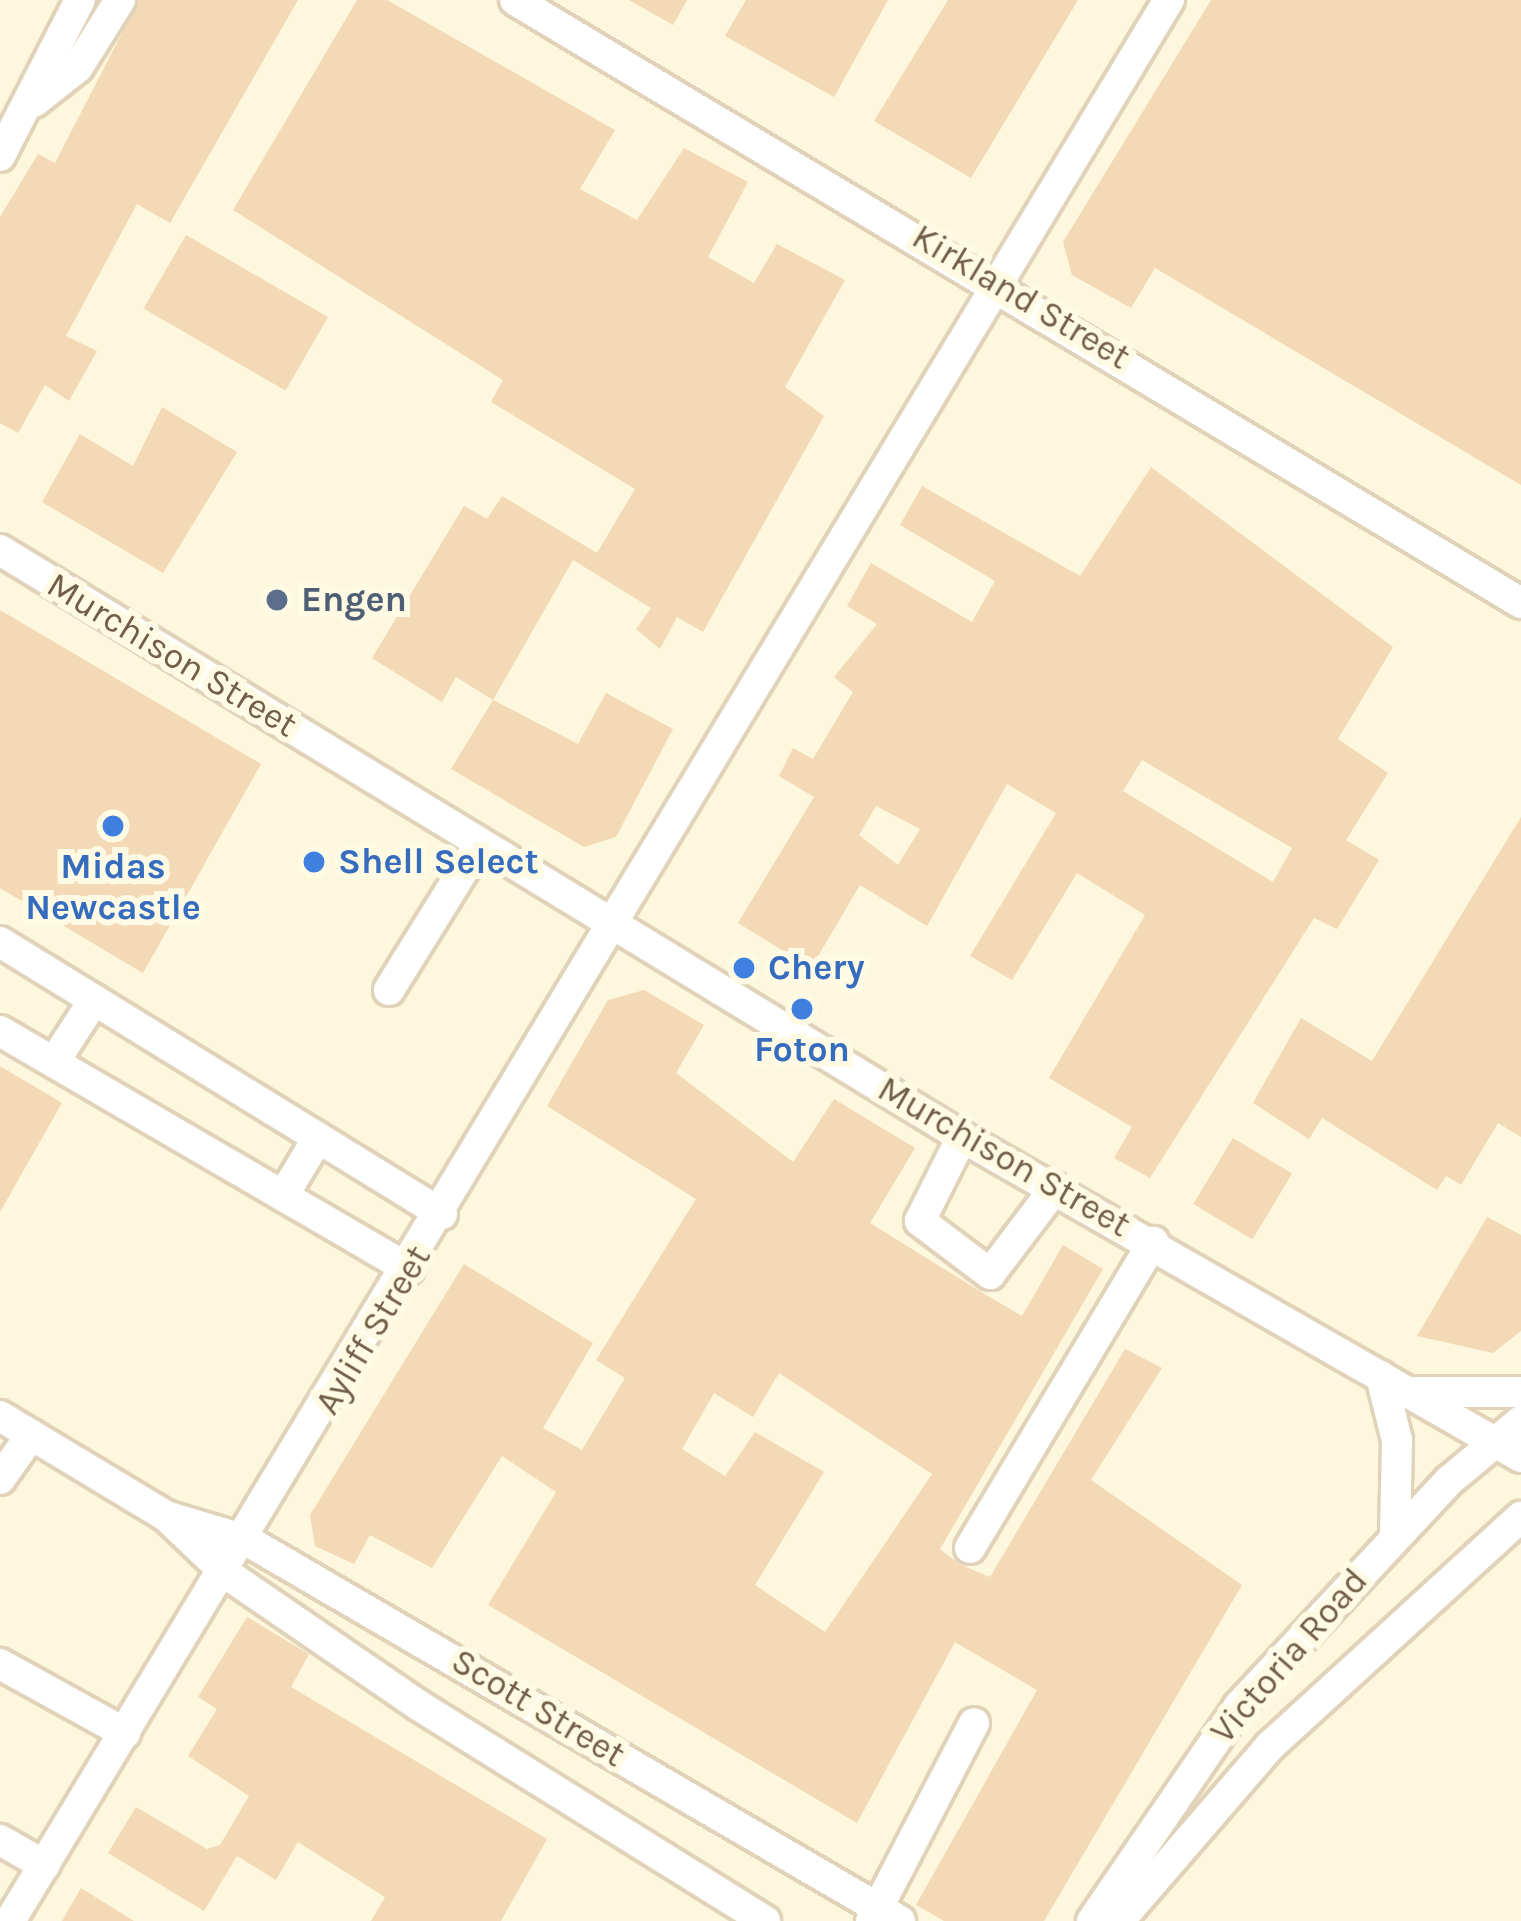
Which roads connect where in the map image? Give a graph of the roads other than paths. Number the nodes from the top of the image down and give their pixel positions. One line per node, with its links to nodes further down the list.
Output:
1 (80, 0): 5 (street)
2 (120, 0): 5 (street)
3 (515, 0): 7 (street, Kirkland Street)
4 (1169, 0): 7 (street, Ayliff Street)
5 (34, 102): 6 (street)
6 (0, 156)
7 (995, 280): 9 (street, Kirkland Street); 11 (street, Ayliff Street)
8 (0, 550): 10 (street, Murchison Street)
9 (1521, 603)
10 (480, 843): 11 (street, Murchison Street); 13 (street)
11 (618, 927): 17 (street, Murchison Street); 21 (street, Ayliff Street)
12 (0, 942): 14 (street)
13 (389, 990)
14 (94, 1000): 16 (street); 18 (street)
15 (0, 1031): 16 (street)
16 (54, 1062): 20 (street)
17 (962, 1137): 19 (street, Murchison Street); 19 (street)
18 (318, 1138): 20 (street); 21 (street)
19 (1055, 1188): 22 (street, Murchison Street)
20 (283, 1196): 23 (street)
21 (442, 1214): 23 (street, Ayliff Street)
22 (1153, 1242): 24 (street, Murchison Street); 36 (street)
23 (409, 1269): 35 (street, Ayliff Street)
24 (1381, 1376): 26 (street, Murchison Street); 34 (street)
25 (1521, 1391): 26 (street)
26 (1408, 1392): 30 (street, Murchison Street)
27 (0, 1416): 29 (street, Scott Street)
28 (1521, 1421): 30 (street, Victoria Road)
29 (31, 1435): 31 (street); 32 (street, Scott Street)
30 (1508, 1449): 34 (street, Victoria Road)
31 (0, 1479)
32 (166, 1516): 35 (street, Scott Street); 37 (street, Scott Street)
33 (1521, 1517): 49 (street)
34 (1395, 1536): 48 (street, Victoria Road)
35 (246, 1540): 37 (street, Ayliff Street); 38 (street, Scott Street)
36 (970, 1548)
37 (227, 1574): 39 (street, Scott Street); 42 (street, Ayliff Street)
38 (367, 1610): 39 (street); 45 (street, Scott Street)
39 (340, 1650): 47 (street, Scott Street)
40 (0, 1668): 42 (street)
41 (974, 1723): 45 (street)
42 (125, 1733): 44 (street, Ayliff Street)
43 (0, 1840): 44 (street)
44 (44, 1865): 46 (street, Ayliff Street)
45 (884, 1917)
46 (10, 1921)
47 (765, 1921)
48 (1092, 1921)
49 (1120, 1921)

